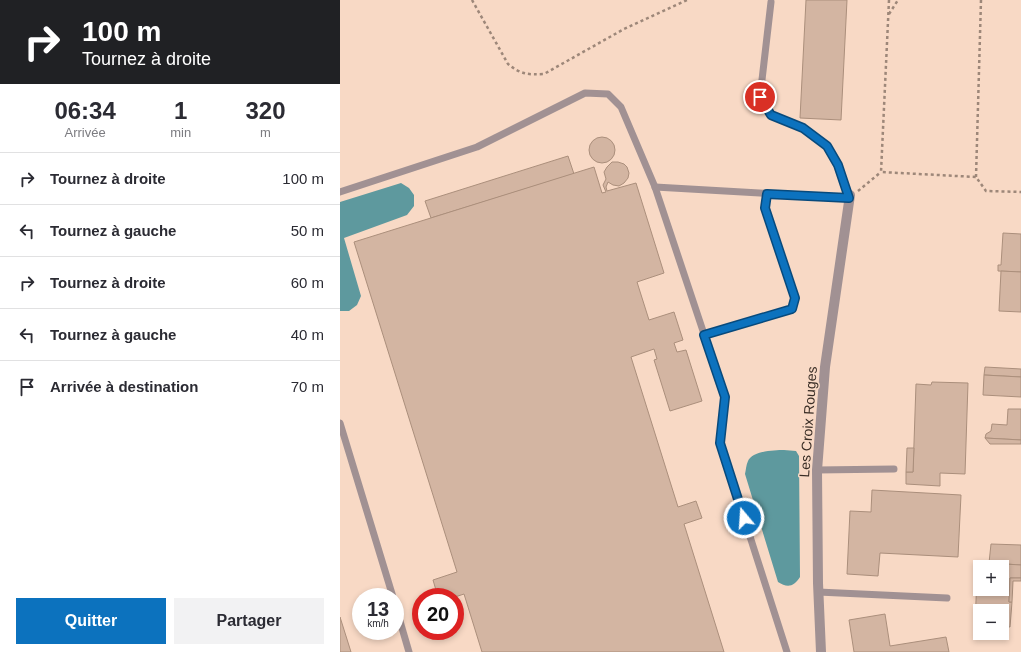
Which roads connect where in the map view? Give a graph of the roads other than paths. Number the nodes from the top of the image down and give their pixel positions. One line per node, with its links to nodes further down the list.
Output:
1 (771, 2): 5 (lane)
2 (655, 187): 3 (lane); 4 (lane); 6 (lane)
3 (340, 192)
4 (767, 194): 5 (lane); 6 (lane)
5 (850, 196): 9 (street, Les Croix Rouges)
6 (704, 335): 15 (lane)
7 (340, 424): 10 (lane)
8 (894, 469): 9 (lane)
9 (817, 470): 11 (street, Les Croix Rouges)
10 (390, 588)
11 (818, 592): 12 (lane); 16 (street, Les Croix Rouges)
12 (947, 598)
13 (404, 635): 14 (lane)
14 (409, 652)
15 (787, 652)
16 (822, 652)

